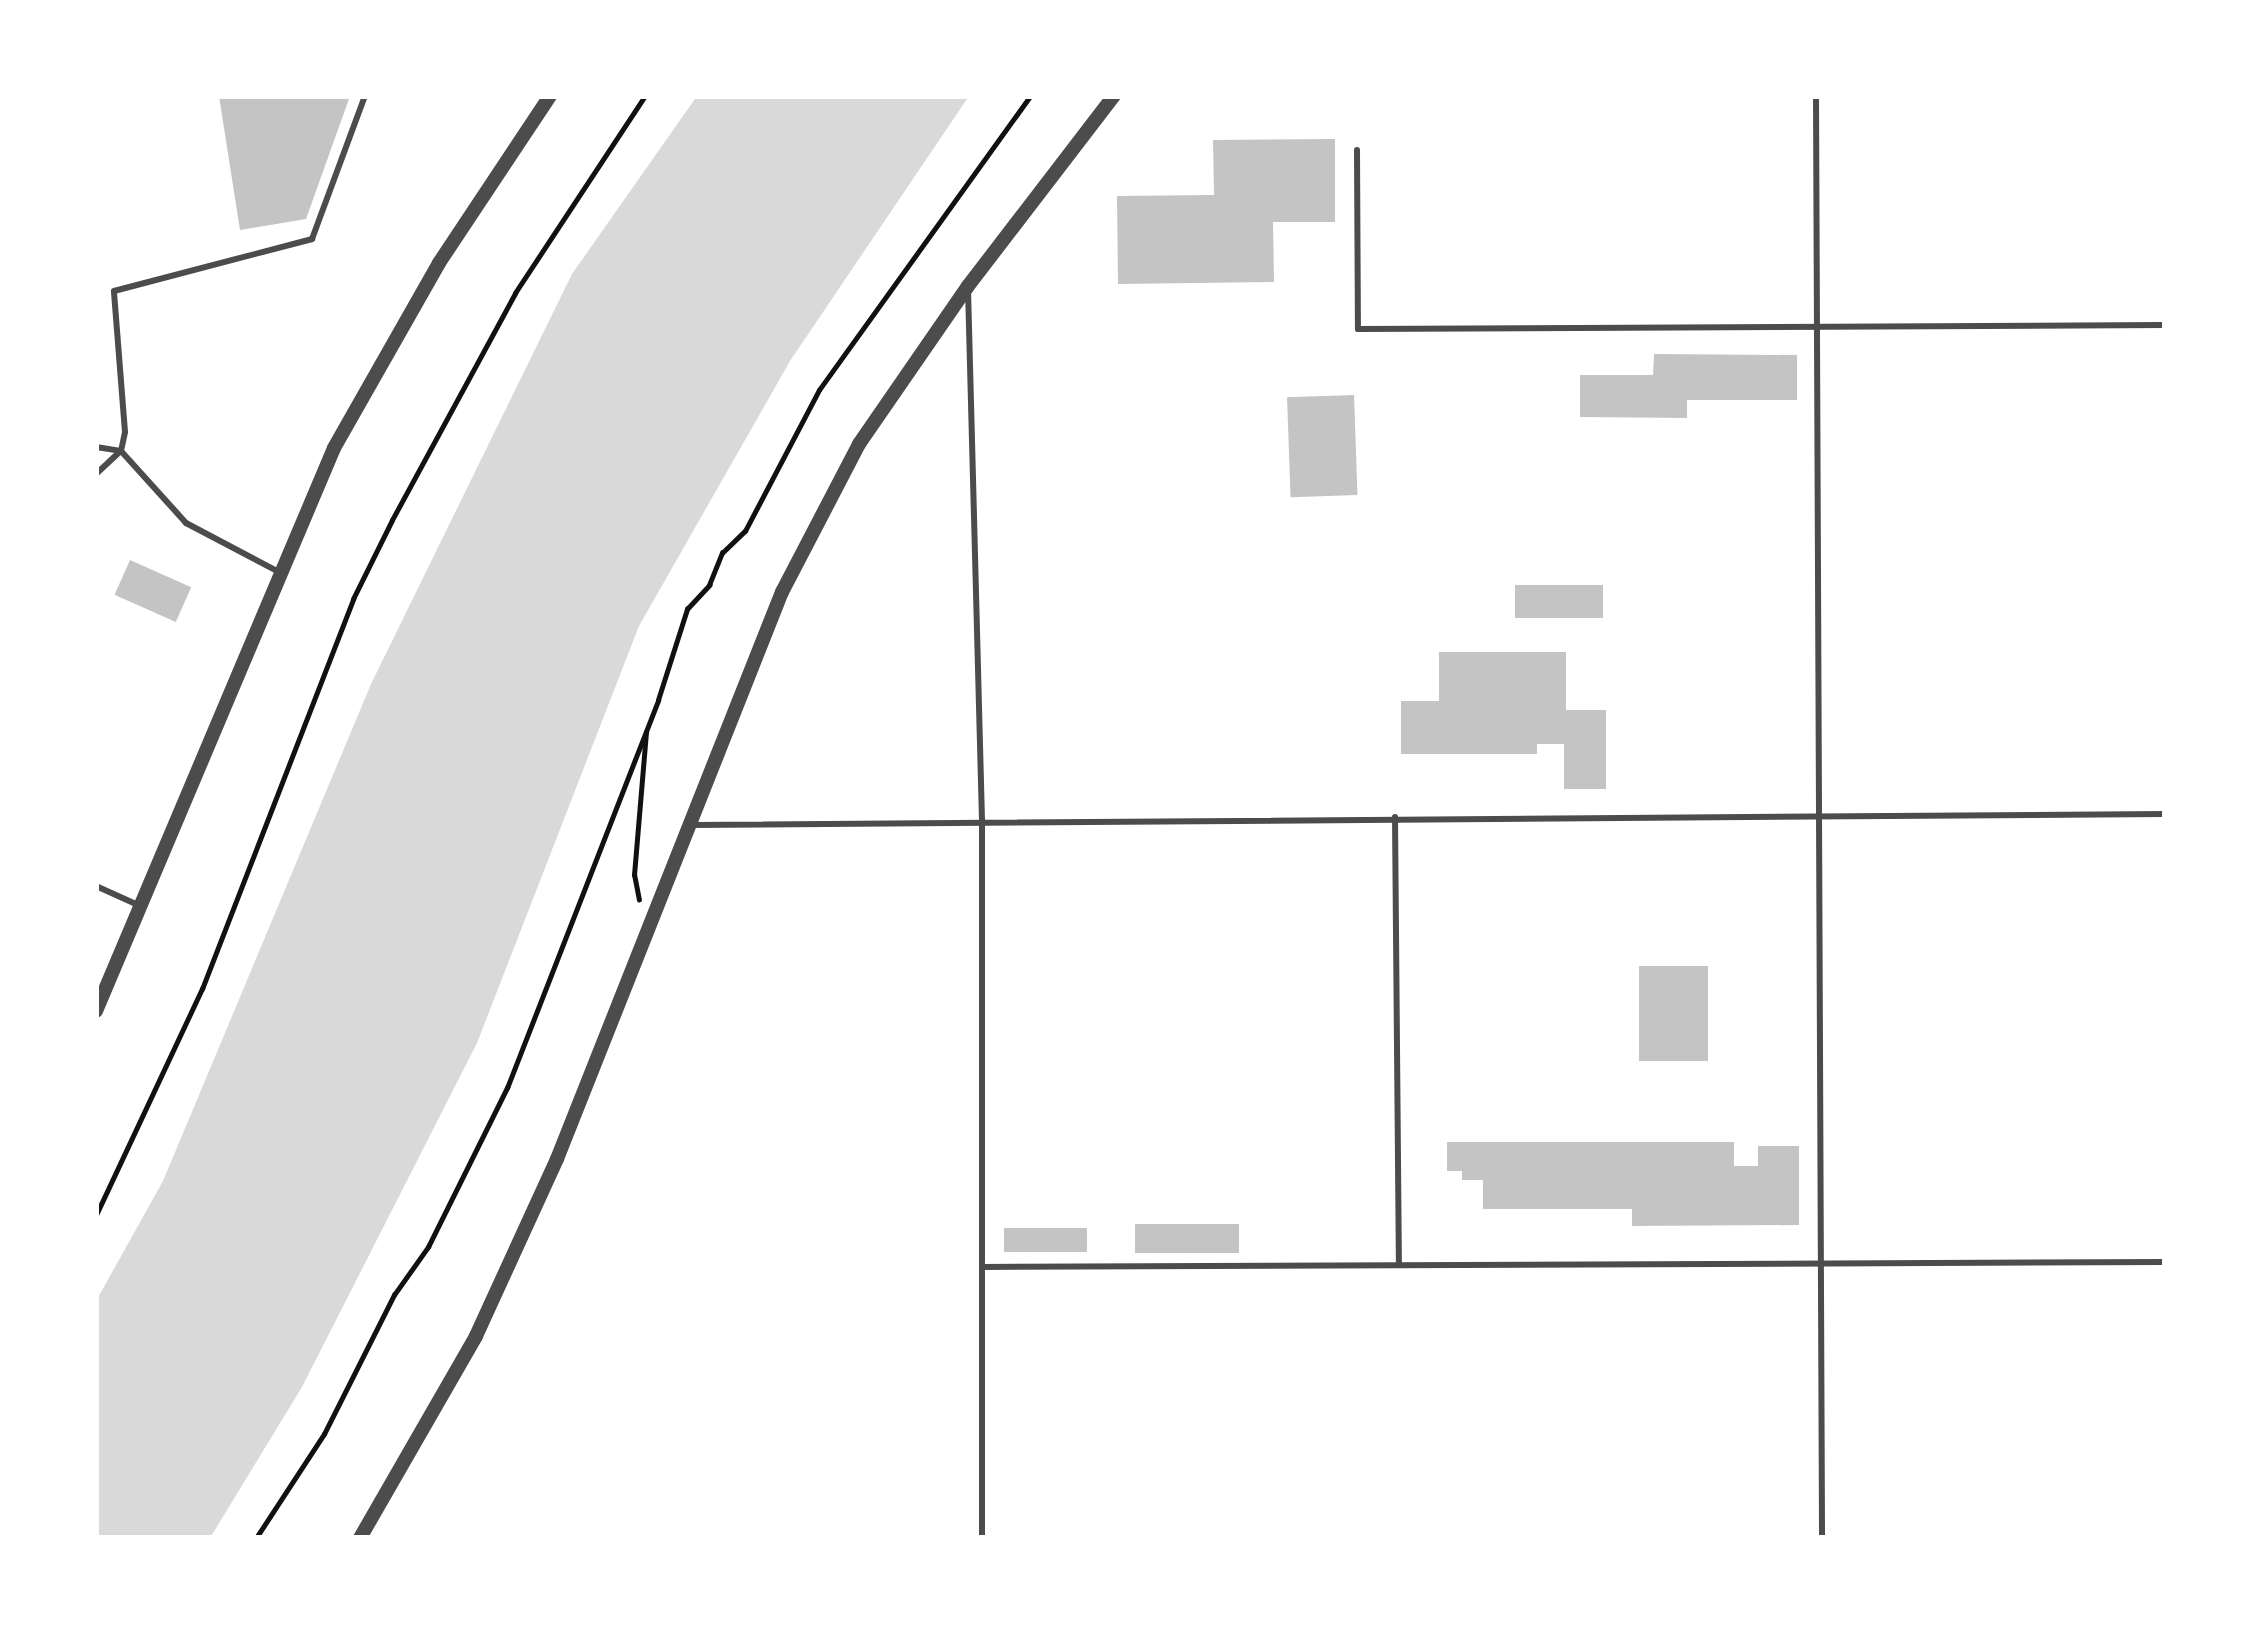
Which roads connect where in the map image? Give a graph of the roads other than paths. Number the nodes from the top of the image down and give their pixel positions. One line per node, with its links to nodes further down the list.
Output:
1 (365, 96): 10 (lane)
2 (550, 96): 12 (street)
3 (1114, 96): 6 (street)
4 (1816, 96): 8 (lane)
5 (1358, 150): 8 (lane)
6 (968, 286): 16 (lane); 17 (street)
7 (2165, 325): 8 (lane)
8 (1817, 326): 14 (lane)
9 (96, 447): 10 (lane)
10 (121, 451): 11 (lane); 12 (lane)
11 (96, 474)
12 (281, 573): 19 (street)
13 (2165, 814): 14 (lane)
14 (1819, 815): 15 (lane); 22 (lane)
15 (1395, 817): 16 (lane); 23 (lane)
16 (982, 819): 17 (lane); 24 (lane)
17 (689, 825): 25 (street)
18 (96, 886): 19 (lane)
19 (140, 906): 20 (street)
20 (96, 1011)
21 (2165, 1262): 22 (lane)
22 (1821, 1263): 23 (lane); 27 (lane)
23 (1399, 1265): 24 (lane)
24 (982, 1268): 26 (lane)
25 (360, 1538)
26 (982, 1538)
27 (1822, 1538)

